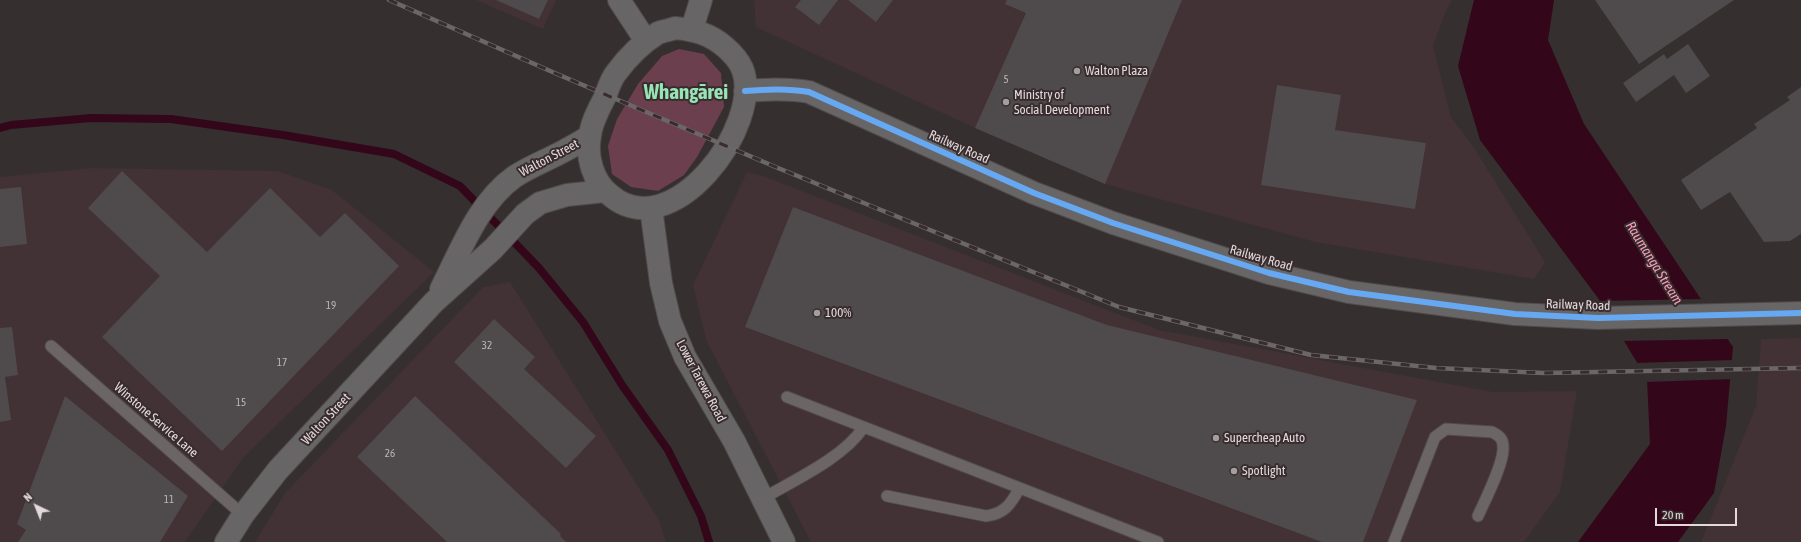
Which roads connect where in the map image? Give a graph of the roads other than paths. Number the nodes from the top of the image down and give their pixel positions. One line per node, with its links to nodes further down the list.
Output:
1 (619, 0): 4 (main road)
2 (701, 0): 3 (main road)
3 (692, 29): 4 (main road); 5 (main road)
4 (646, 41): 6 (main road)
5 (745, 91): 8 (main road); 10 (main road, Railway Road)
6 (590, 136): 7 (main road); 9 (main road, Walton Street)
7 (605, 191): 8 (main road); 9 (main road, Walton Street)
8 (651, 208): 16 (main road, Lower Tarewa Road)
9 (462, 266): 17 (main road, Walton Street)
10 (1801, 314)
11 (51, 346): 17 (lane, Winstone Service Lane)
12 (787, 398): 13 (lane)
13 (863, 428): 14 (lane); 16 (lane)
14 (1019, 489): 15 (lane); 21 (lane)
15 (887, 496)
16 (762, 499): 20 (main road, Lower Tarewa Road)
17 (243, 515): 19 (main road, Walton Street)
18 (1478, 516): 22 (lane)
19 (226, 542)
20 (784, 542)
21 (1158, 542)
22 (1394, 542)

